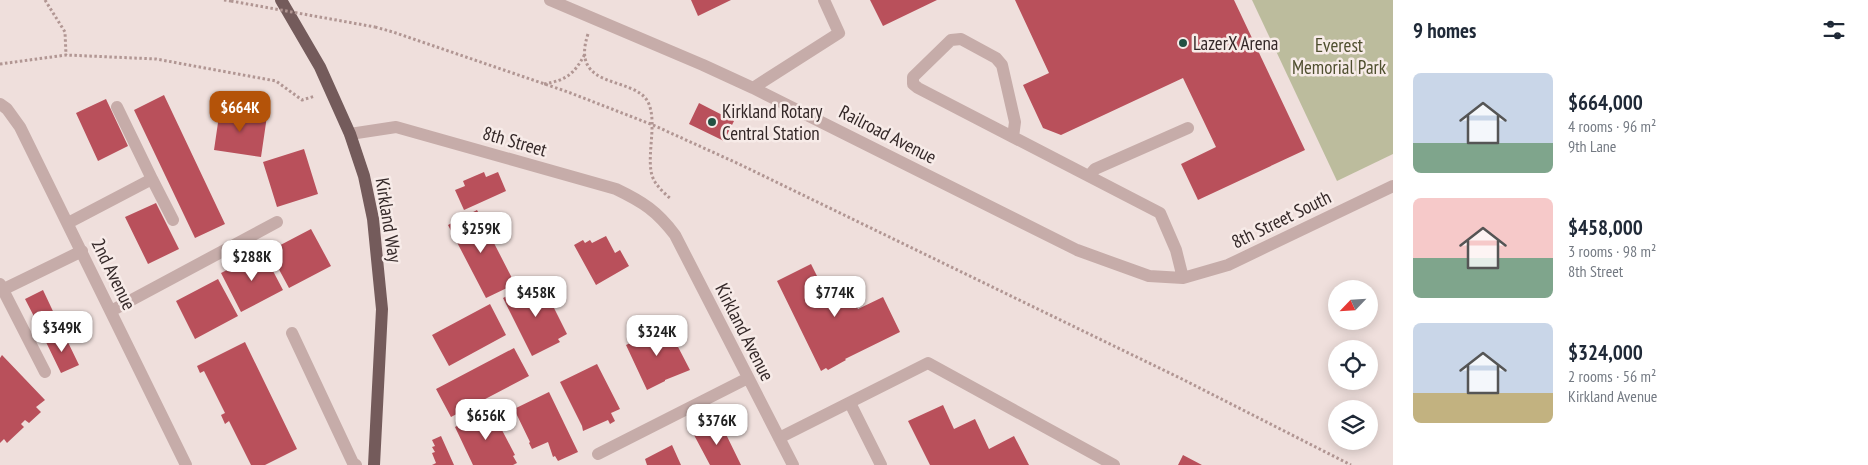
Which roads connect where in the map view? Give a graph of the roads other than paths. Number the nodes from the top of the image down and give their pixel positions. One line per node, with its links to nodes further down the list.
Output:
1 (281, 0): 8 (main road, Kirkland Way)
2 (550, 0): 4 (street, Railroad Avenue)
3 (824, 0): 4 (street)
4 (753, 88): 18 (street, Railroad Avenue)
5 (0, 104): 16 (street, 2nd Avenue)
6 (117, 107): 11 (street)
7 (1188, 128): 10 (street)
8 (350, 134): 13 (street, 8th Street); 29 (main road, Kirkland Way)
9 (1013, 137): 9 (street); 10 (street)
10 (1089, 176): 18 (street)
11 (152, 179): 14 (street); 16 (street)
12 (1393, 186): 18 (street, 8th Street South)
13 (661, 218): 23 (street, Kirkland Avenue)
14 (173, 220)
15 (277, 222): 20 (street)
16 (68, 223): 17 (street, 2nd Avenue)
17 (82, 252): 19 (street); 20 (street, 2nd Avenue)
18 (1183, 278)
19 (1, 288): 22 (street)
20 (112, 311): 27 (street, 2nd Avenue)
21 (292, 333): 28 (street)
22 (45, 372)
23 (748, 378): 25 (street, Kirkland Avenue); 26 (street)
24 (850, 403): 25 (street); 31 (street); 32 (street)
25 (779, 438): 30 (street, Kirkland Avenue)
26 (598, 454)
27 (186, 465)
28 (356, 465)
29 (374, 465)
30 (793, 465)
31 (881, 465)
32 (1114, 465)

